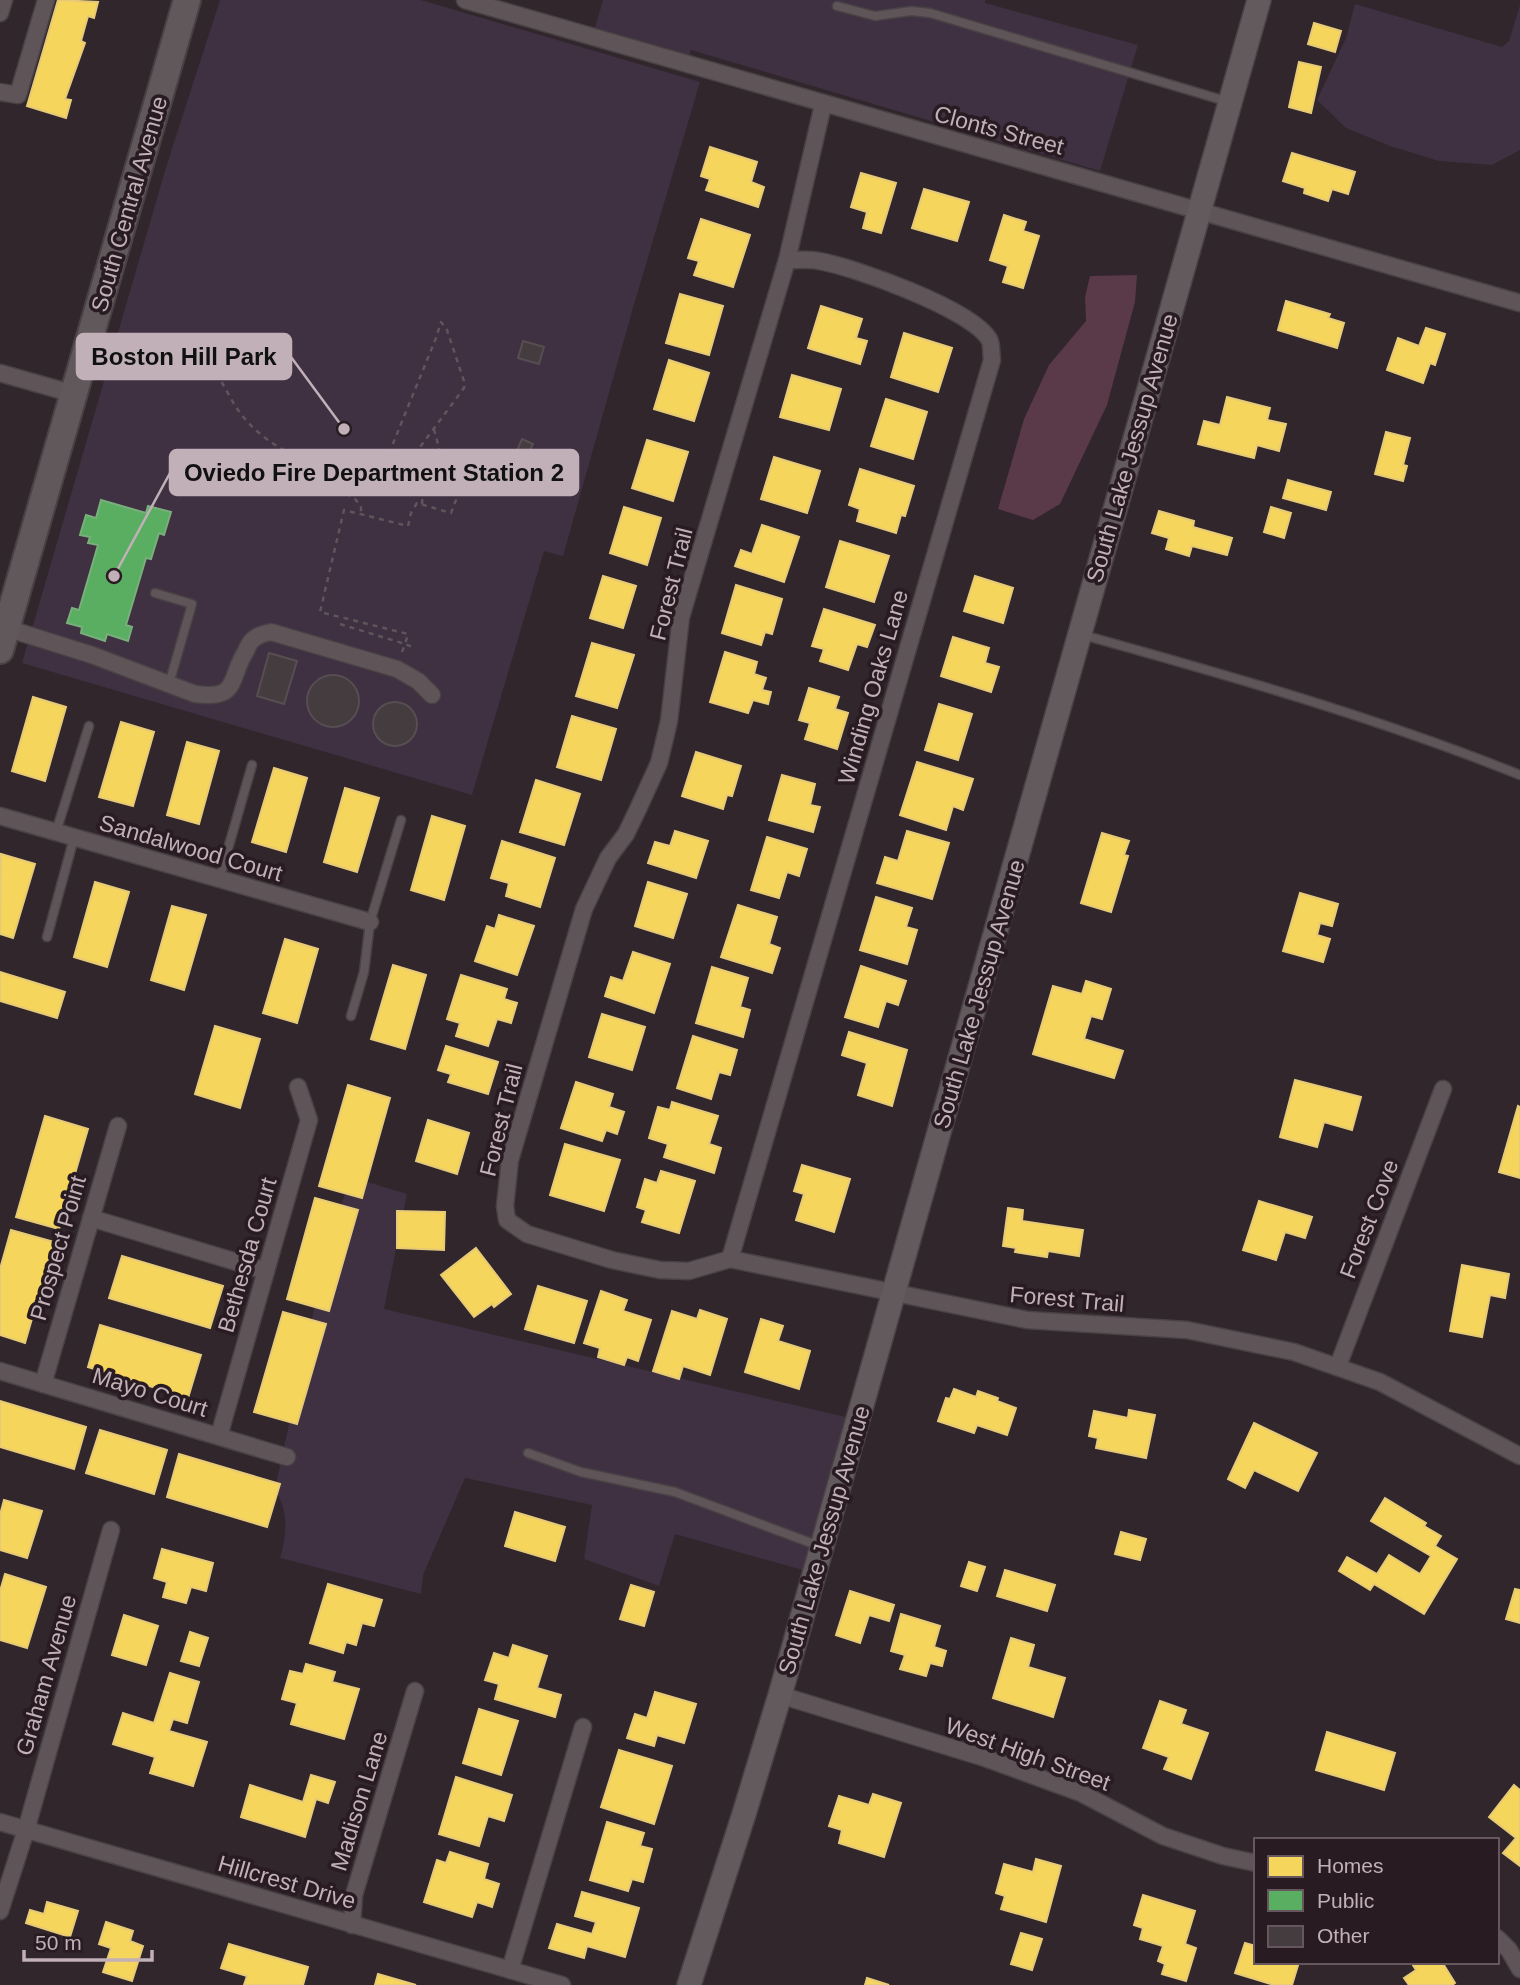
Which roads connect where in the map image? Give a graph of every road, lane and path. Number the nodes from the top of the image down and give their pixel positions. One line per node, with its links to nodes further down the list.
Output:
1 (4, 0): 7 (street)
2 (46, 0): 8 (street)
3 (187, 0): 18 (main road, South Central Avenue)
4 (466, 0): 10 (street, Clonts Street)
5 (1259, 0): 9 (street, South Lake Jessup Avenue)
6 (837, 6): 9 (lane)
7 (0, 13)
8 (0, 92)
9 (1229, 102): 11 (street, South Lake Jessup Avenue)
10 (822, 105): 11 (street, Clonts Street); 12 (street, Forest Trail)
11 (1199, 209): 13 (street, Clonts Street); 31 (street, South Lake Jessup Avenue)
12 (787, 260): 50 (street, Winding Oaks Lane); 50 (street, Forest Trail)
13 (1520, 303)
14 (161, 347): 15 (path)
15 (204, 362): 17 (path); 20 (path)
16 (0, 373): 18 (street)
17 (182, 377)
18 (74, 394): 32 (main road, South Central Avenue)
19 (434, 429): 22 (path); 24 (path); 25 (path)
20 (286, 452): 25 (path); 28 (path)
21 (513, 454): 23 (path)
22 (441, 456): 23 (path); 26 (path)
23 (469, 466): 27 (path)
24 (398, 476): 25 (path); 26 (path)
25 (391, 486)
26 (424, 488): 27 (path)
27 (422, 504): 28 (path)
28 (361, 515): 30 (path)
29 (155, 593): 33 (lane)
30 (340, 624)
31 (1081, 634): 37 (lane); 52 (street, South Lake Jessup Avenue)
32 (3, 639): 33 (street)
33 (169, 684): 34 (street)
34 (432, 695)
35 (89, 726): 40 (lane)
36 (253, 765): 42 (lane)
37 (1520, 775)
38 (0, 816): 40 (street, Sandalwood Court)
39 (401, 820): 43 (lane)
40 (56, 832): 41 (street, Sandalwood Court)
41 (74, 838): 42 (street, Sandalwood Court); 44 (lane)
42 (219, 880): 43 (street, Sandalwood Court)
43 (370, 922): 45 (lane)
44 (47, 937)
45 (351, 1016)
46 (298, 1087): 51 (street, Bethesda Court)
47 (1443, 1089): 53 (street, Forest Cove)
48 (118, 1126): 49 (street, Prospect Point)
49 (91, 1218): 51 (street); 55 (street, Prospect Point)
50 (730, 1259): 52 (street, Forest Trail)
51 (266, 1271): 56 (street, Bethesda Court)
52 (895, 1294): 53 (street, Forest Trail); 61 (street, South Lake Jessup Avenue)
53 (1338, 1366): 58 (street, Forest Trail)
54 (0, 1371): 55 (street, Mayo Court)
55 (43, 1384): 56 (street, Mayo Court)
56 (219, 1436): 59 (street, Mayo Court)
57 (528, 1453): 61 (lane)
58 (1520, 1455)
59 (288, 1457)
60 (111, 1531): 66 (street, Graham Avenue)
61 (822, 1547): 63 (street, South Lake Jessup Avenue)
62 (415, 1691): 69 (street, Madison Lane)
63 (780, 1695): 67 (street, West High Street); 74 (street, South Lake Jessup Avenue)
64 (583, 1727): 72 (street)
65 (0, 1822): 66 (street, Hillcrest Drive)
66 (26, 1830): 68 (street, Graham Avenue); 69 (street, Hillcrest Drive)
67 (1254, 1863)
68 (0, 1911)
69 (352, 1925): 72 (street, Hillcrest Drive)
70 (1499, 1940): 71 (street)
71 (1520, 1969)
72 (510, 1970): 73 (street, Hillcrest Drive)
73 (562, 1985)
74 (689, 1985)

